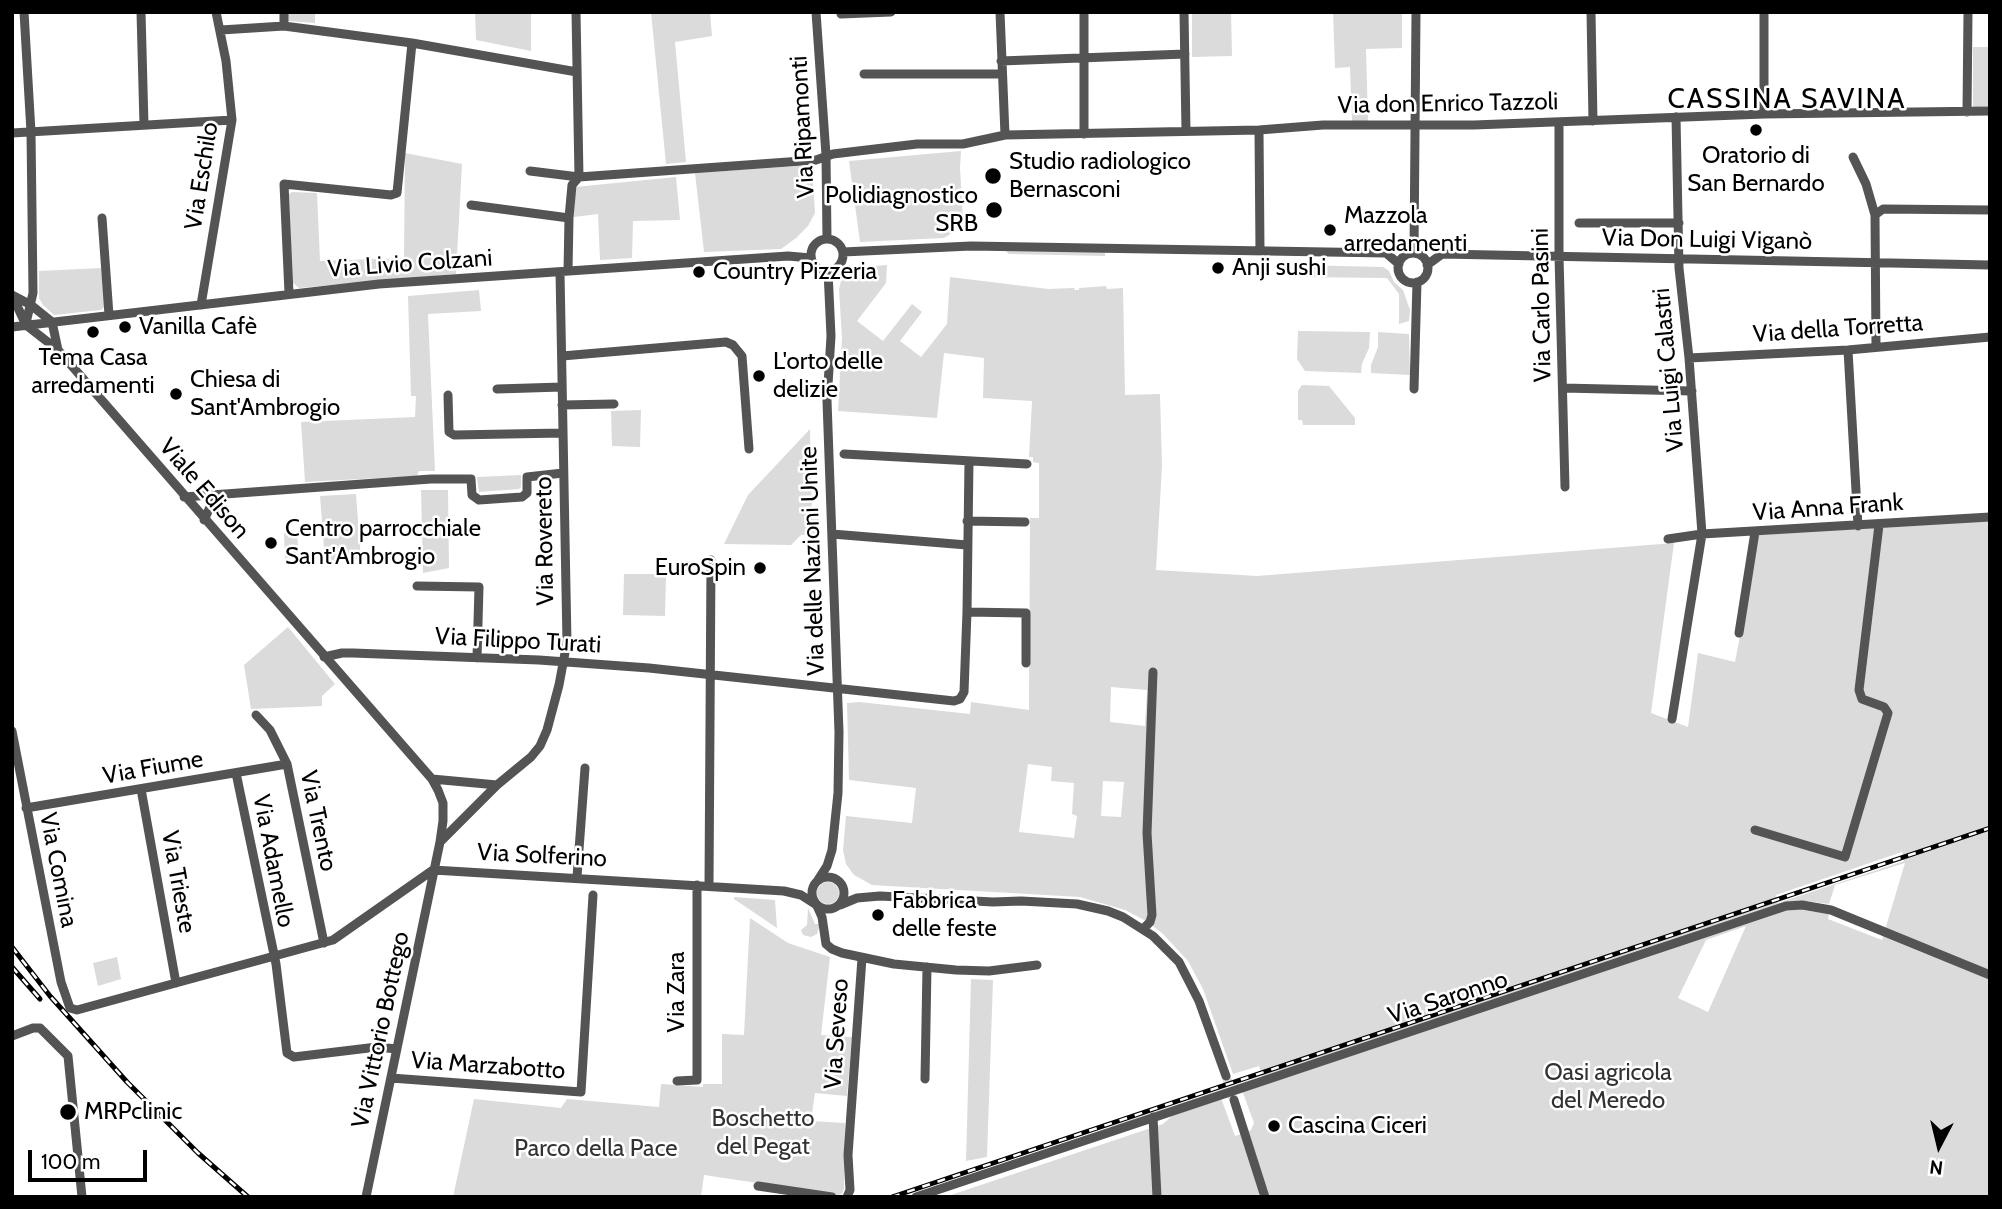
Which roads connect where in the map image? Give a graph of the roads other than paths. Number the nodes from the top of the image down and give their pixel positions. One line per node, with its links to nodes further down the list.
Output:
1 (24, 12): 37 (street)
2 (141, 12): 34 (street)
3 (216, 12): 18 (street, Via Eschilo)
4 (284, 12): 17 (street)
5 (576, 12): 23 (street, Via Rovereto)
6 (816, 12): 41 (street, Via Ripamonti)
7 (891, 12): 15 (street)
8 (1000, 12): 22 (street)
9 (1084, 12): 21 (street)
10 (1184, 12): 20 (street)
11 (1416, 12): 33 (street)
12 (1591, 12): 31 (street)
13 (1764, 12): 28 (street)
14 (1968, 12): 27 (street)
15 (855, 13): 16 (street)
16 (841, 14)
17 (284, 26): 18 (street); 19 (street)
18 (221, 30): 30 (street, Via Eschilo)
19 (412, 43): 23 (street); 66 (street)
20 (1185, 54): 21 (street); 36 (street)
21 (1085, 58): 22 (street); 39 (street)
22 (1002, 61): 25 (street)
23 (577, 72): 44 (street, Via Rovereto)
24 (863, 74): 25 (street)
25 (1001, 74): 40 (street)
26 (1990, 111): 27 (street, Via don Enrico Tazzoli)
27 (1967, 112): 28 (street, Via don Enrico Tazzoli)
28 (1764, 114): 29 (street, Via don Enrico Tazzoli)
29 (1676, 117): 31 (street, Via don Enrico Tazzoli); 51 (street, Via Luigi Calastri)
30 (232, 120): 34 (street); 69 (street, Via Eschilo)
31 (1593, 121): 32 (street, Via don Enrico Tazzoli)
32 (1559, 122): 33 (street, Via don Enrico Tazzoli); 56 (street, Via Carlo Pasini)
33 (1415, 124): 35 (street, Via don Enrico Tazzoli); 55 (street)
34 (144, 125): 37 (street)
35 (1259, 130): 36 (street, Via don Enrico Tazzoli); 53 (street)
36 (1185, 131): 39 (street, Via don Enrico Tazzoli)
37 (31, 132): 38 (street); 68 (street)
38 (12, 133)
39 (1084, 134): 40 (street, Via don Enrico Tazzoli)
40 (1005, 135): 41 (street, Via don Enrico Tazzoli)
41 (825, 155): 44 (street, Via don Enrico Tazzoli); 52 (street, Via Ripamonti)
42 (1853, 156): 47 (street)
43 (530, 171): 44 (street, Via don Enrico Tazzoli)
44 (579, 177): 49 (street, Via Rovereto)
45 (471, 205): 49 (street)
46 (1990, 210): 47 (street)
47 (1879, 212): 59 (street)
48 (102, 218): 70 (street)
49 (569, 218): 63 (street, Via Rovereto)
50 (1579, 223): 51 (street)
51 (1679, 223): 58 (street, Via Luigi Calastri)
52 (827, 239): 54 (street); 57 (street)
53 (1261, 251): 54 (street); 60 (street)
54 (843, 252): 64 (street)
55 (1413, 253): 60 (street); 61 (street)
56 (1559, 257): 58 (street, Via Don Luigi Viganò); 61 (street, Via Don Luigi Viganò); 81 (street, Via Carlo Pasini)
57 (811, 258): 63 (street, Via Livio Colzani); 64 (street)
58 (1679, 259): 59 (street, Via Don Luigi Viganò); 79 (street, Via Luigi Calastri)
59 (1875, 262): 62 (street, Via Don Luigi Viganò); 75 (street)
60 (1399, 264): 65 (street)
61 (1427, 265): 65 (street)
62 (1990, 265)
63 (564, 271): 66 (street, Via Livio Colzani); 78 (street, Via Rovereto)
64 (828, 271): 104 (street, Via delle Nazioni Unite)
65 (1417, 282): 83 (street)
66 (289, 293): 69 (street, Via Livio Colzani)
67 (12, 295): 68 (street); 72 (street)
68 (31, 304): 71 (street); 72 (street)
69 (201, 305): 70 (street, Via Livio Colzani)
70 (109, 315): 71 (street, Via Livio Colzani)
71 (52, 322): 72 (street, Via Livio Colzani); 76 (street)
72 (26, 325): 73 (street, Via Livio Colzani); 76 (street, Viale Edison)
73 (12, 327)
74 (1990, 338): 75 (street, Via della Torretta)
75 (1876, 347): 77 (street, Via della Torretta)
76 (58, 350): 96 (street, Viale Edison)
77 (1848, 350): 79 (street, Via della Torretta); 102 (street)
78 (562, 356): 80 (street, Via Rovereto); 89 (street)
79 (1689, 358): 84 (street, Via Luigi Calastri)
80 (562, 387): 82 (street); 87 (street, Via Rovereto)
81 (1563, 388): 84 (street); 94 (street, Via Carlo Pasini)
82 (497, 389)
83 (1414, 389)
84 (1692, 391): 105 (street, Via Luigi Calastri)
85 (448, 396): 88 (street)
86 (614, 404): 87 (street)
87 (562, 405): 88 (street, Via Rovereto)
88 (562, 433): 93 (street, Via Rovereto)
89 (749, 449)
90 (844, 454): 91 (street)
91 (969, 461): 92 (street); 99 (street)
92 (1027, 464)
93 (563, 473): 95 (street); 114 (street, Via Rovereto)
94 (1564, 486)
95 (229, 493): 96 (street); 98 (street)
96 (184, 498): 98 (street, Viale Edison)
97 (1990, 517): 101 (street, Via Anna Frank)
98 (204, 520): 112 (street, Viale Edison)
99 (967, 521): 100 (street); 107 (street)
100 (1025, 522)
101 (1879, 525): 102 (street, Via Anna Frank); 129 (street)
102 (1857, 526): 103 (street, Via Anna Frank)
103 (1755, 533): 105 (street, Via Anna Frank); 111 (street)
104 (832, 534): 107 (street); 118 (street, Via delle Nazioni Unite)
105 (1702, 534): 106 (street, Via Anna Frank); 120 (street, Via Luigi Calastri)
106 (1668, 539)
107 (967, 545): 110 (street)
108 (711, 561): 117 (street)
109 (416, 586): 113 (street)
110 (967, 612): 115 (street); 118 (street, Via Filippo Turati)
111 (1739, 633)
112 (324, 657): 113 (street, Via Filippo Turati); 125 (street, Viale Edison)
113 (477, 658): 114 (street, Via Filippo Turati)
114 (563, 662): 117 (street, Via Filippo Turati); 126 (street, Via Rovereto)
115 (1026, 663)
116 (1153, 672): 144 (street)
117 (711, 676): 118 (street, Via Filippo Turati); 137 (street)
118 (836, 690): 131 (street, Via delle Nazioni Unite)
119 (256, 715): 122 (street, Via Trento)
120 (1672, 719)
121 (12, 731): 128 (street, Via Comina)
122 (287, 764): 124 (street, Via Fiume); 146 (street, Via Trento)
123 (584, 768): 133 (street)
124 (236, 773): 127 (street, Via Fiume); 147 (street, Via Adamello)
125 (432, 779): 126 (street); 130 (street)
126 (497, 785): 130 (street, Via Rovereto)
127 (141, 789): 128 (street, Via Fiume); 152 (street, Via Trieste)
128 (26, 808): 152 (street, Via Comina)
129 (1755, 830)
130 (440, 842): 132 (street)
131 (832, 850): 134 (street); 135 (street)
132 (433, 870): 133 (street, Via Solferino); 146 (street); 154 (street, Via Vittorio Bottego)
133 (577, 877): 136 (street, Via Solferino)
134 (817, 881): 135 (street); 138 (street); 142 (street)
135 (839, 881): 140 (street); 143 (street)
136 (697, 885): 137 (street, Via Solferino); 157 (street, Via Zara)
137 (709, 886): 138 (street, Via Solferino)
138 (785, 891): 142 (street)
139 (593, 895): 155 (street, Via Marzabotto)
140 (880, 896): 141 (street); 143 (street)
141 (993, 902): 144 (street); 144 (street)
142 (816, 905): 143 (street); 145 (street)
143 (839, 906): 145 (street)
144 (1143, 929)
145 (824, 936): 148 (street)
146 (324, 943): 147 (street)
147 (273, 956): 152 (street); 154 (street, Via Adamello)
148 (862, 958): 150 (street); 163 (street, Via Seveso)
149 (1037, 965): 150 (street)
150 (926, 967): 156 (street)
151 (1990, 975): 158 (street, Via Saronno)
152 (176, 983)
153 (12, 1036): 160 (street)
154 (397, 1049): 155 (street, Via Vittorio Bottego)
155 (391, 1078): 161 (street, Via Vittorio Bottego)
156 (925, 1079)
157 (677, 1081)
158 (1153, 1117): 164 (street, Via Saronno); 165 (street)
159 (758, 1186): 162 (street)
160 (82, 1197)
161 (366, 1197)
162 (832, 1197)
163 (847, 1197)
164 (916, 1197)
165 (1157, 1197)
166 (1259, 1197): 167 (street)
167 (1265, 1197)

